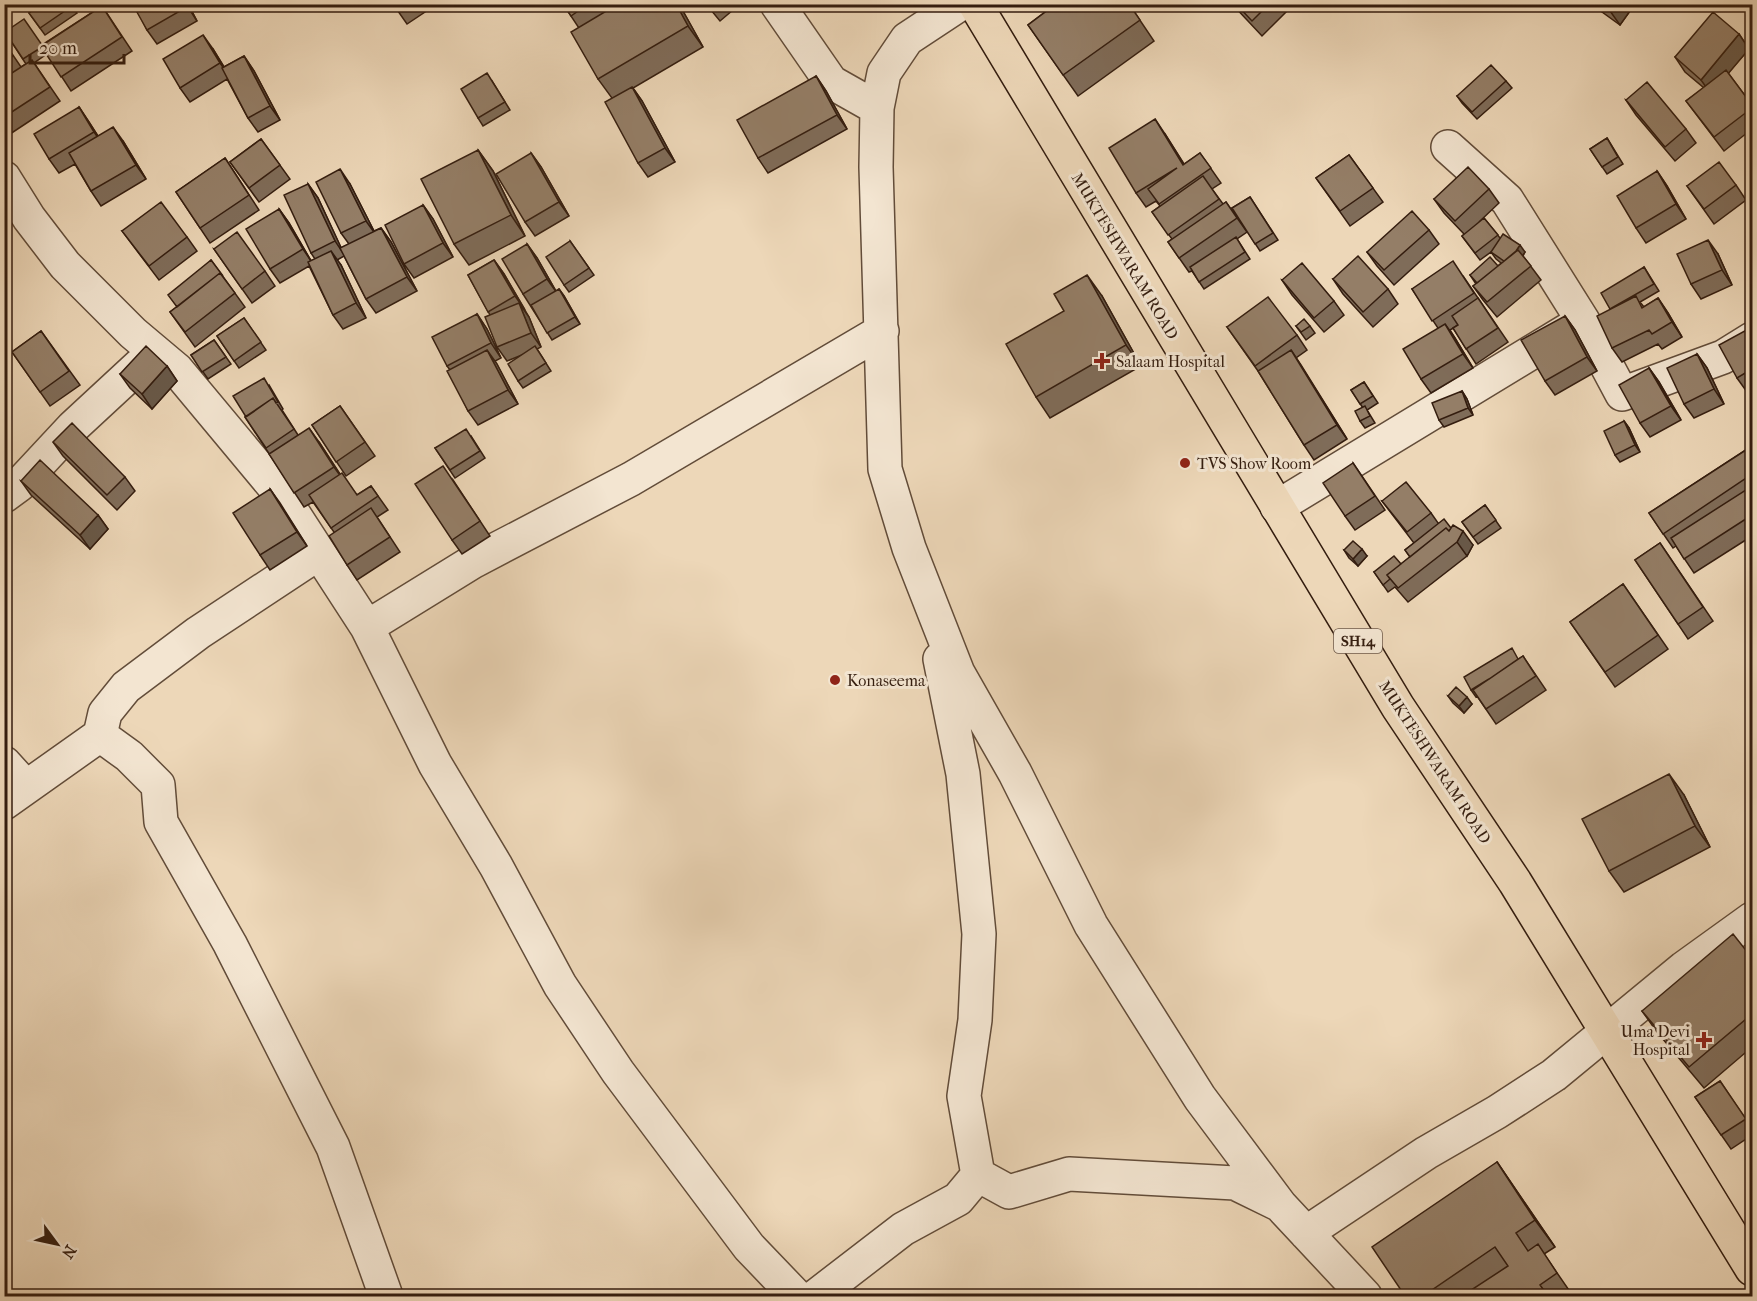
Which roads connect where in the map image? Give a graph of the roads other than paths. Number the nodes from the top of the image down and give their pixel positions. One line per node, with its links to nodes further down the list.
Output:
1 (777, 4): 4 (street)
2 (960, 4): 4 (street)
3 (975, 4): 12 (main road, MUKTESHWARAM ROAD / SH14)
4 (877, 108): 8 (street)
5 (1448, 147): 7 (street)
6 (4, 178): 10 (street)
7 (1583, 321): 9 (street); 12 (street)
8 (882, 331): 14 (street); 15 (street)
9 (1752, 339)
10 (154, 352): 11 (street); 13 (street)
11 (4, 496)
12 (1277, 507): 20 (main road, MUKTESHWARAM ROAD / SH14)
13 (319, 553): 15 (street); 16 (street)
14 (930, 604): 21 (street); 22 (street)
15 (367, 627): 26 (street)
16 (100, 735): 18 (street); 25 (street)
17 (4, 763): 18 (street)
18 (15, 795)
19 (1752, 919): 20 (street)
20 (1606, 1031): 23 (street); 24 (main road, MUKTESHWARAM ROAD / SH14)
21 (978, 1175): 22 (street); 27 (street)
22 (1280, 1205): 23 (street)
23 (1306, 1233): 28 (street)
24 (1752, 1269)
25 (386, 1296)
26 (796, 1296)
27 (816, 1296)
28 (1365, 1296)

